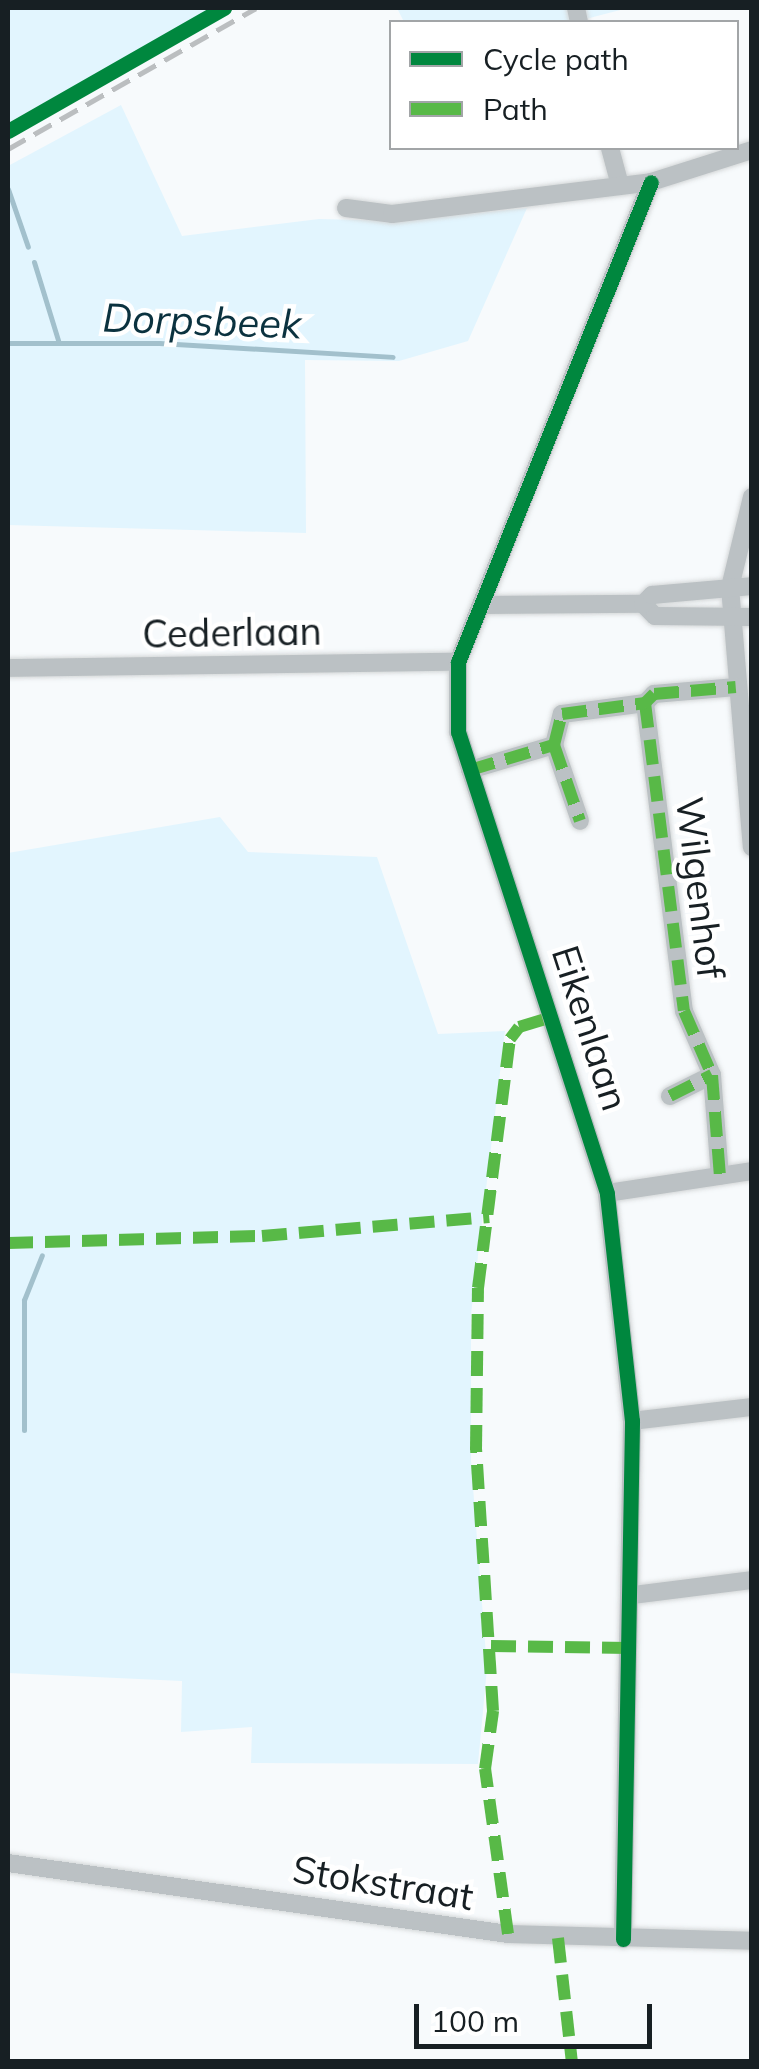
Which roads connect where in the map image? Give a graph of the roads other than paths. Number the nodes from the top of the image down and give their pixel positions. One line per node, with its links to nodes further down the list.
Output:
1 (611, 150): 4 (street)
2 (750, 156): 3 (street)
3 (651, 182): 4 (street); 9 (street, Eikenlaan)
4 (620, 186): 5 (street)
5 (346, 208)
6 (752, 497): 8 (street)
7 (752, 586): 8 (street)
8 (730, 587): 10 (street); 12 (street)
9 (481, 604): 10 (street); 13 (street, Eikenlaan)
10 (642, 604): 12 (street)
11 (752, 617): 12 (street)
12 (730, 620): 15 (street)
13 (458, 662): 14 (street, Cederlaan); 18 (street, Eikenlaan)
14 (8, 668)
15 (736, 686): 16 (street); 20 (street)
16 (644, 703): 17 (street); 21 (street, Wilgenhof)
17 (554, 744): 18 (street); 19 (street)
18 (470, 770): 25 (street, Eikenlaan)
19 (580, 821)
20 (752, 847)
21 (712, 1075): 22 (street); 24 (street, Wilgenhof)
22 (670, 1096)
23 (752, 1170): 24 (street)
24 (720, 1176): 25 (street)
25 (607, 1193): 27 (street, Eikenlaan)
26 (752, 1407): 27 (street)
27 (632, 1420): 29 (street, Eikenlaan)
28 (752, 1580): 29 (street)
29 (633, 1595): 31 (street, Eikenlaan)
30 (8, 1863): 31 (street, Stokstraat)
31 (624, 1939): 32 (street, Stokstraat)
32 (752, 1942)

